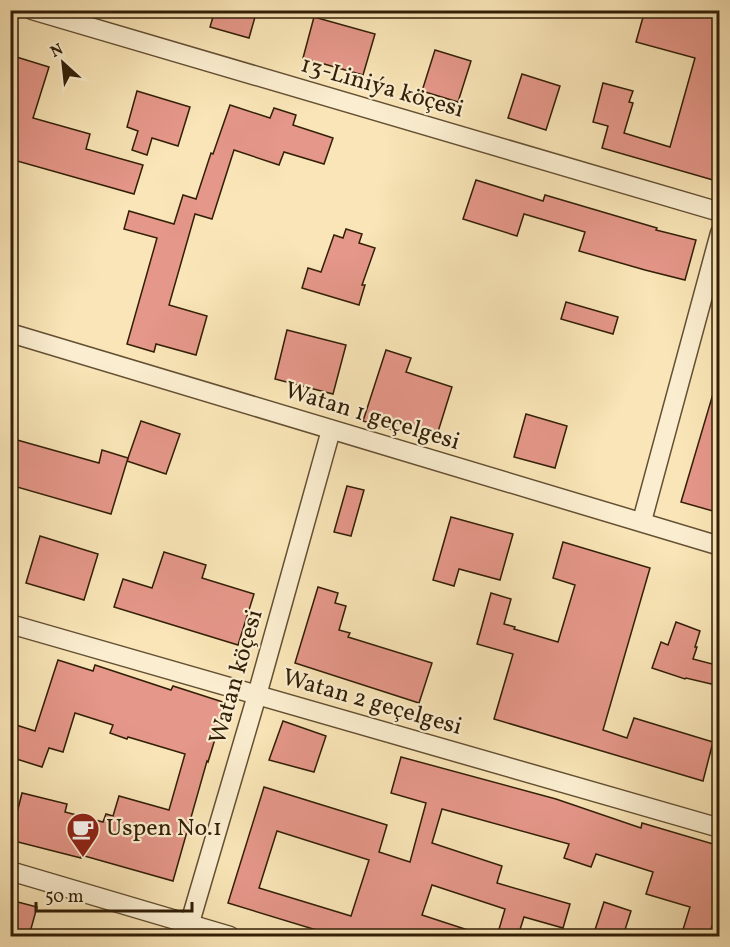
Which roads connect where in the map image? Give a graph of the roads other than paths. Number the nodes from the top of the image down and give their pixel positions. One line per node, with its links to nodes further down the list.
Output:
1 (32, 10): 2 (street, 13-Liniýa köçesi)
2 (720, 212)
3 (720, 233): 6 (street)
4 (10, 333): 5 (street, Watan 1 geçelgesi)
5 (331, 430): 6 (street, Watan 1 geçelgesi); 9 (street, Watan köçesi)
6 (642, 521): 7 (street, Watan 1 geçelgesi)
7 (720, 546)
8 (10, 624): 9 (street, Watan 2 geçelgesi)
9 (257, 695): 10 (street, Watan 2 geçelgesi); 12 (street, Watan köçesi)
10 (720, 828)
11 (10, 871): 12 (street)
12 (188, 930): 13 (street)
13 (230, 936)

